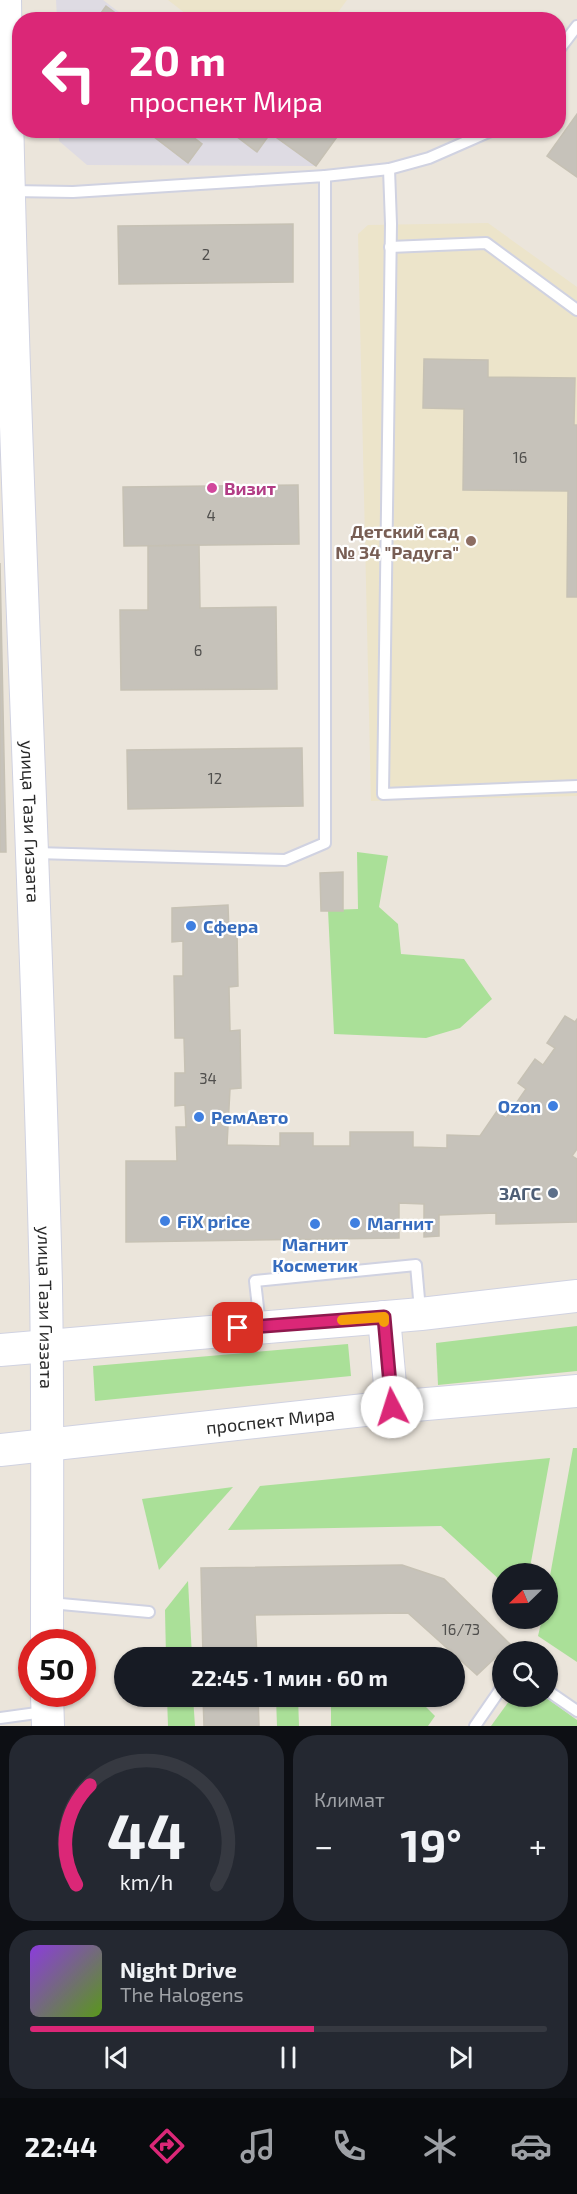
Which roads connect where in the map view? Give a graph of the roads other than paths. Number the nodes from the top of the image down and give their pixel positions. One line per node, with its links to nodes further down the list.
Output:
1 (5, 0): 7 (street, улица Тази Гиззата)
2 (577, 26): 3 (lane)
3 (566, 40)
4 (475, 138): 5 (lane)
5 (389, 169): 6 (lane); 8 (lane)
6 (325, 176): 7 (lane); 11 (lane)
7 (8, 191): 11 (street, улица Тази Гиззата)
8 (390, 247): 9 (lane); 10 (lane)
9 (577, 310)
10 (577, 786)
11 (33, 852): 16 (street, улица Тази Гиззата)
12 (577, 1296): 13 (street)
13 (421, 1314): 14 (street); 15 (lane)
14 (384, 1317): 15 (street); 19 (street)
15 (260, 1326): 16 (street)
16 (47, 1346): 17 (street); 20 (street, улица Тази Гиззата)
17 (0, 1350)
18 (577, 1391): 19 (street, проспект Мира)
19 (392, 1407): 20 (street, проспект Мира)
20 (47, 1445): 21 (street, проспект Мира); 22 (street, улица Тази Гиззата)
21 (0, 1450)
22 (47, 1602): 23 (lane); 24 (street, улица Тази Гиззата)
23 (149, 1612)
24 (47, 1629)
25 (558, 1698): 28 (lane)
26 (492, 1701): 30 (lane)
27 (47, 1710): 29 (lane)
28 (577, 1711)
29 (0, 1718)
30 (475, 1726)

